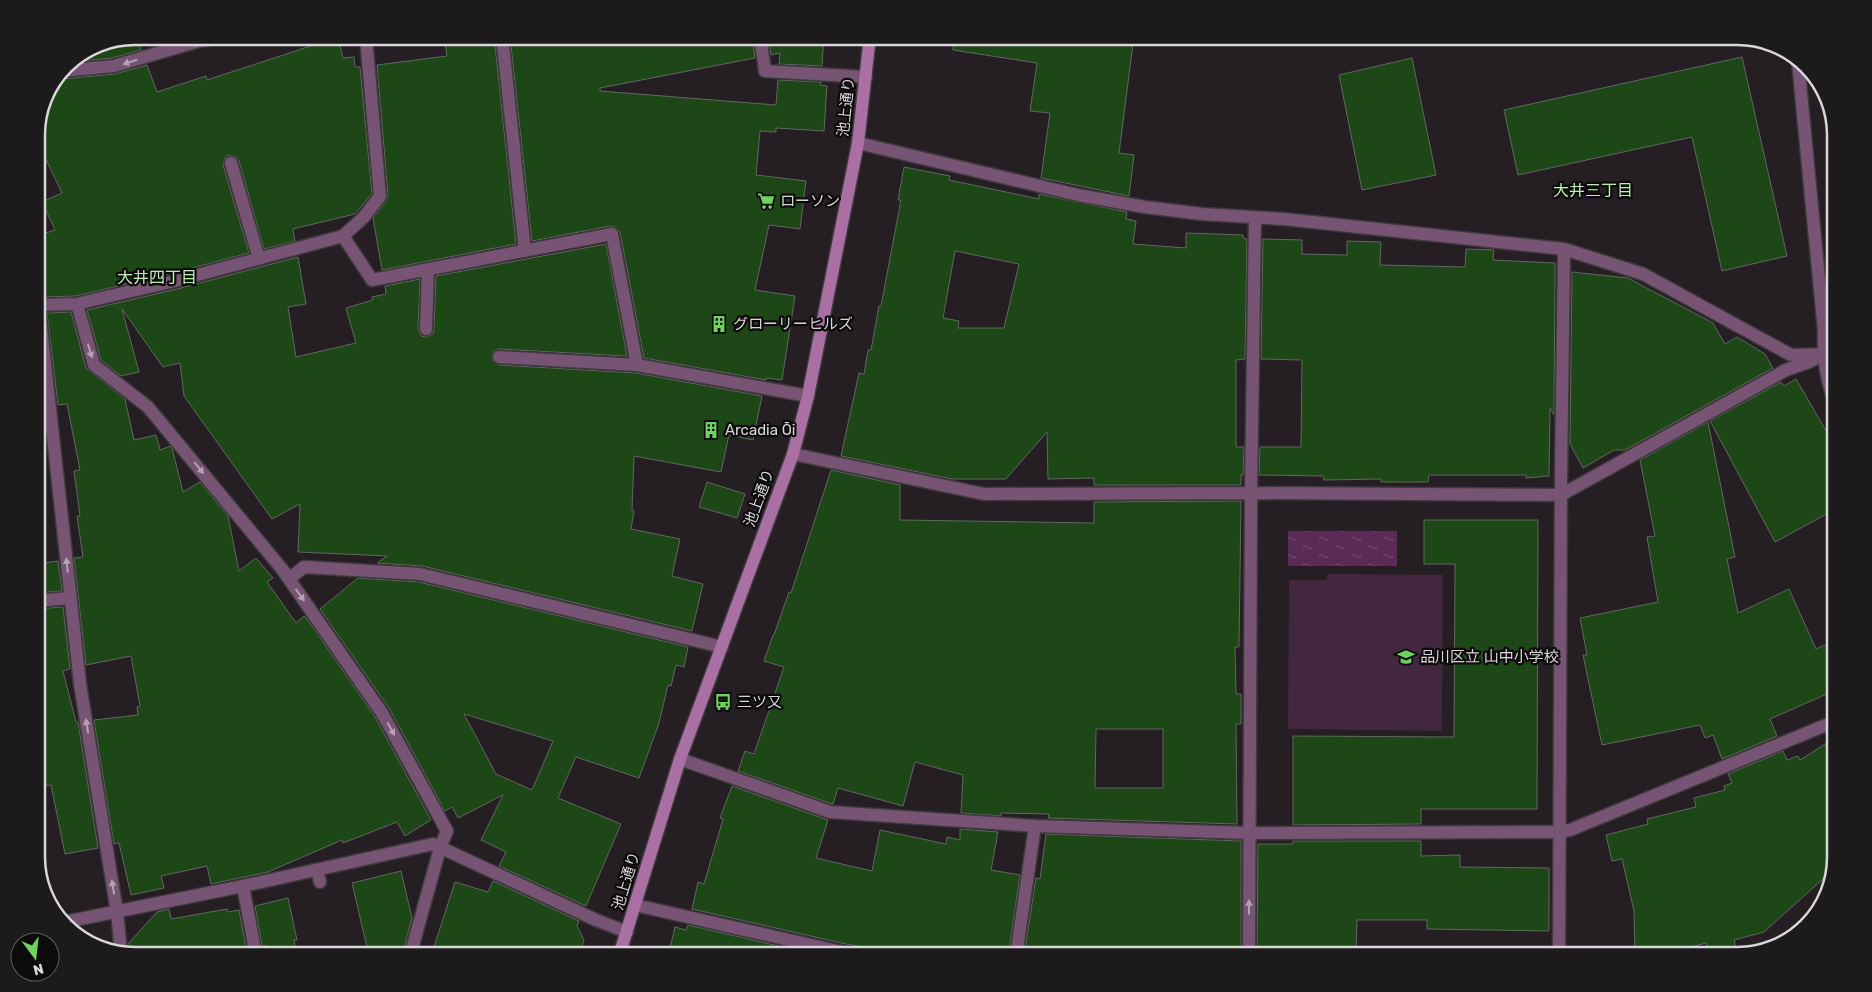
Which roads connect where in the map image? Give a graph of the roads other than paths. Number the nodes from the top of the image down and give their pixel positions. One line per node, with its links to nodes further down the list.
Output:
1 (185, 45): 6 (street, one-way to 6)
2 (368, 45): 12 (street)
3 (503, 45): 14 (street)
4 (761, 45): 8 (street)
5 (869, 45): 8 (main road, 池上通り)
6 (72, 70)
7 (1799, 70): 20 (street)
8 (866, 77): 9 (main road, 池上通り)
9 (858, 144): 11 (street); 25 (main road, 池上通り)
10 (231, 162): 15 (street)
11 (1255, 218): 13 (street); 28 (street)
12 (343, 236): 15 (street); 16 (street)
13 (1564, 248): 21 (street); 29 (street)
14 (525, 251): 16 (street); 24 (street)
15 (259, 259): 18 (street)
16 (428, 270): 19 (street)
17 (45, 304): 18 (street)
18 (77, 304): 30 (street, one-way to 30)
19 (426, 329)
20 (1827, 342)
21 (1827, 354)
22 (1827, 355): 29 (street)
23 (499, 357): 24 (street)
24 (637, 365): 25 (street)
25 (808, 396): 27 (main road, 池上通り)
26 (45, 399): 31 (street, one-way to 26)
27 (792, 454): 28 (street); 33 (main road, 池上通り)
28 (1251, 492): 29 (street); 37 (street)
29 (1561, 495): 38 (street)
30 (288, 579): 33 (street); 39 (street, one-way to 39)
31 (70, 598): 32 (street); 42 (street, one-way to 31)
32 (45, 600)
33 (722, 647): 35 (main road, 池上通り)
34 (1827, 725): 38 (street)
35 (680, 759): 36 (street); 41 (main road, 池上通り)
36 (1035, 826): 37 (street); 50 (street)
37 (1249, 832): 38 (street); 51 (street, one-way to 37)
38 (1558, 832): 52 (street)
39 (440, 848): 40 (street); 44 (street); 47 (street)
40 (243, 886): 42 (street); 46 (street)
41 (635, 905): 44 (main road, 池上通り); 49 (street)
42 (117, 912): 43 (street); 45 (street)
43 (72, 921)
44 (627, 932): 48 (main road, 池上通り)
45 (120, 945)
46 (254, 947)
47 (412, 947)
48 (622, 947)
49 (820, 947)
50 (1017, 947)
51 (1249, 947)
52 (1559, 947)

